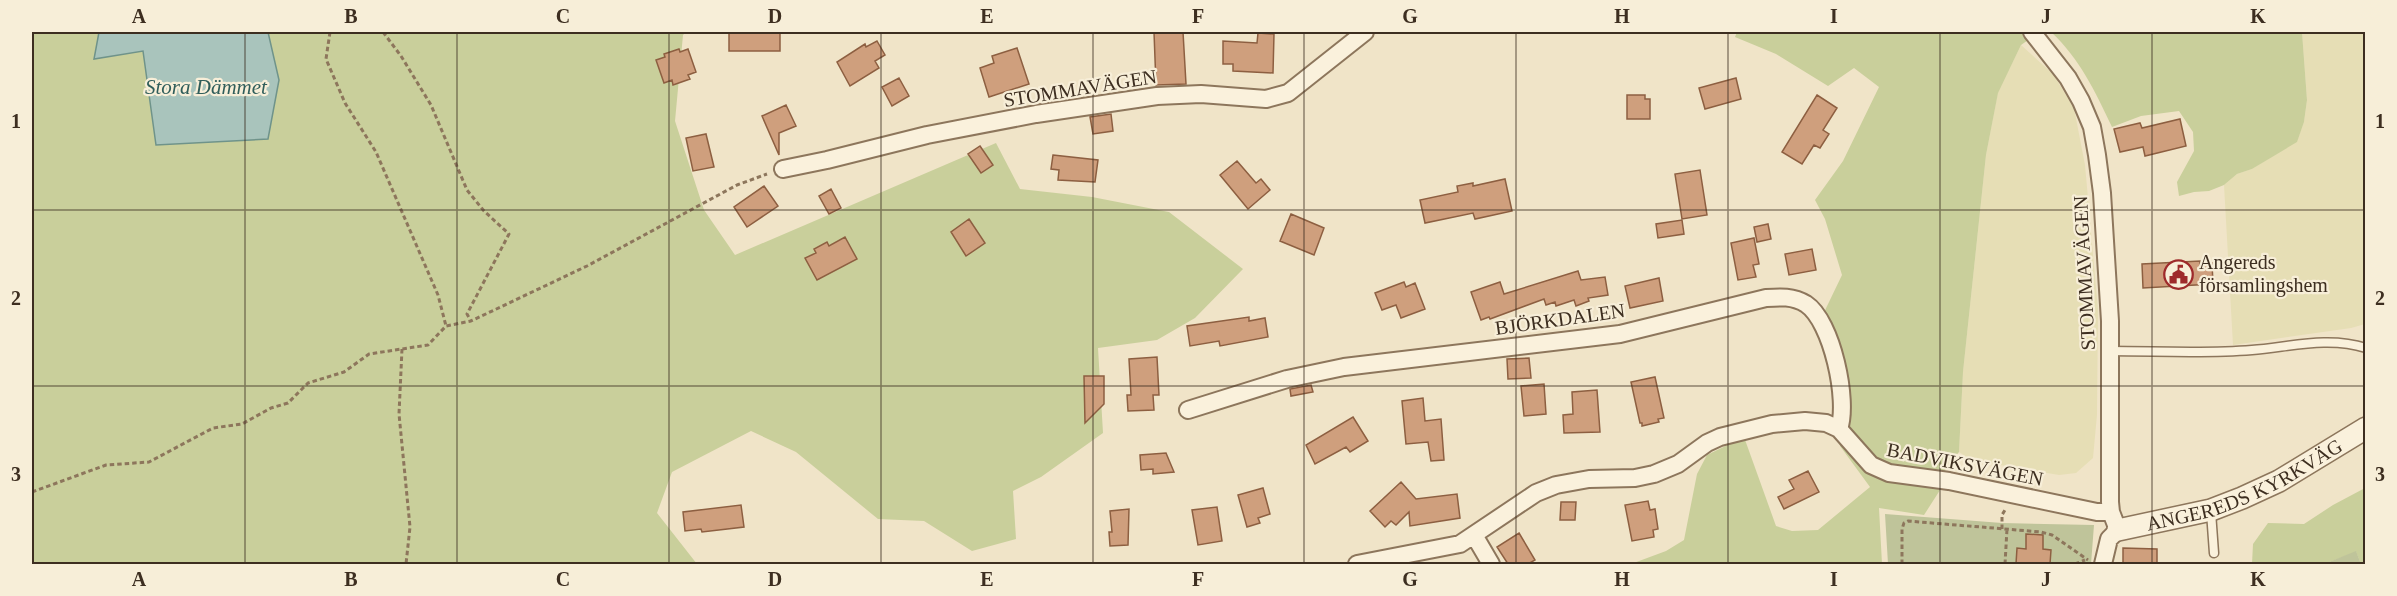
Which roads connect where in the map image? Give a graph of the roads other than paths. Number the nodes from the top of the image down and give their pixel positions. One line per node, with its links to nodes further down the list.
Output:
1 (1365, 32): 3 (street, STOMMAVÄGEN)
2 (2032, 32): 5 (street, STOMMAVÄGEN)
3 (783, 169)
4 (2366, 348): 5 (lane)
5 (2110, 351): 10 (street, STOMMAVÄGEN)
6 (1188, 410): 8 (street, BJÖRKDALEN)
7 (2366, 428): 9 (street, ANGEREDS KYRKVÄG)
8 (1839, 429): 10 (street, BADVIKSVÄGEN); 11 (street)
9 (2211, 510): 10 (street, ANGEREDS KYRKVÄG); 12 (lane)
10 (2114, 521): 15 (street)
11 (1473, 535): 13 (street); 14 (street)
12 (2214, 553)
13 (1357, 564)
14 (1491, 564)
15 (2103, 564)

